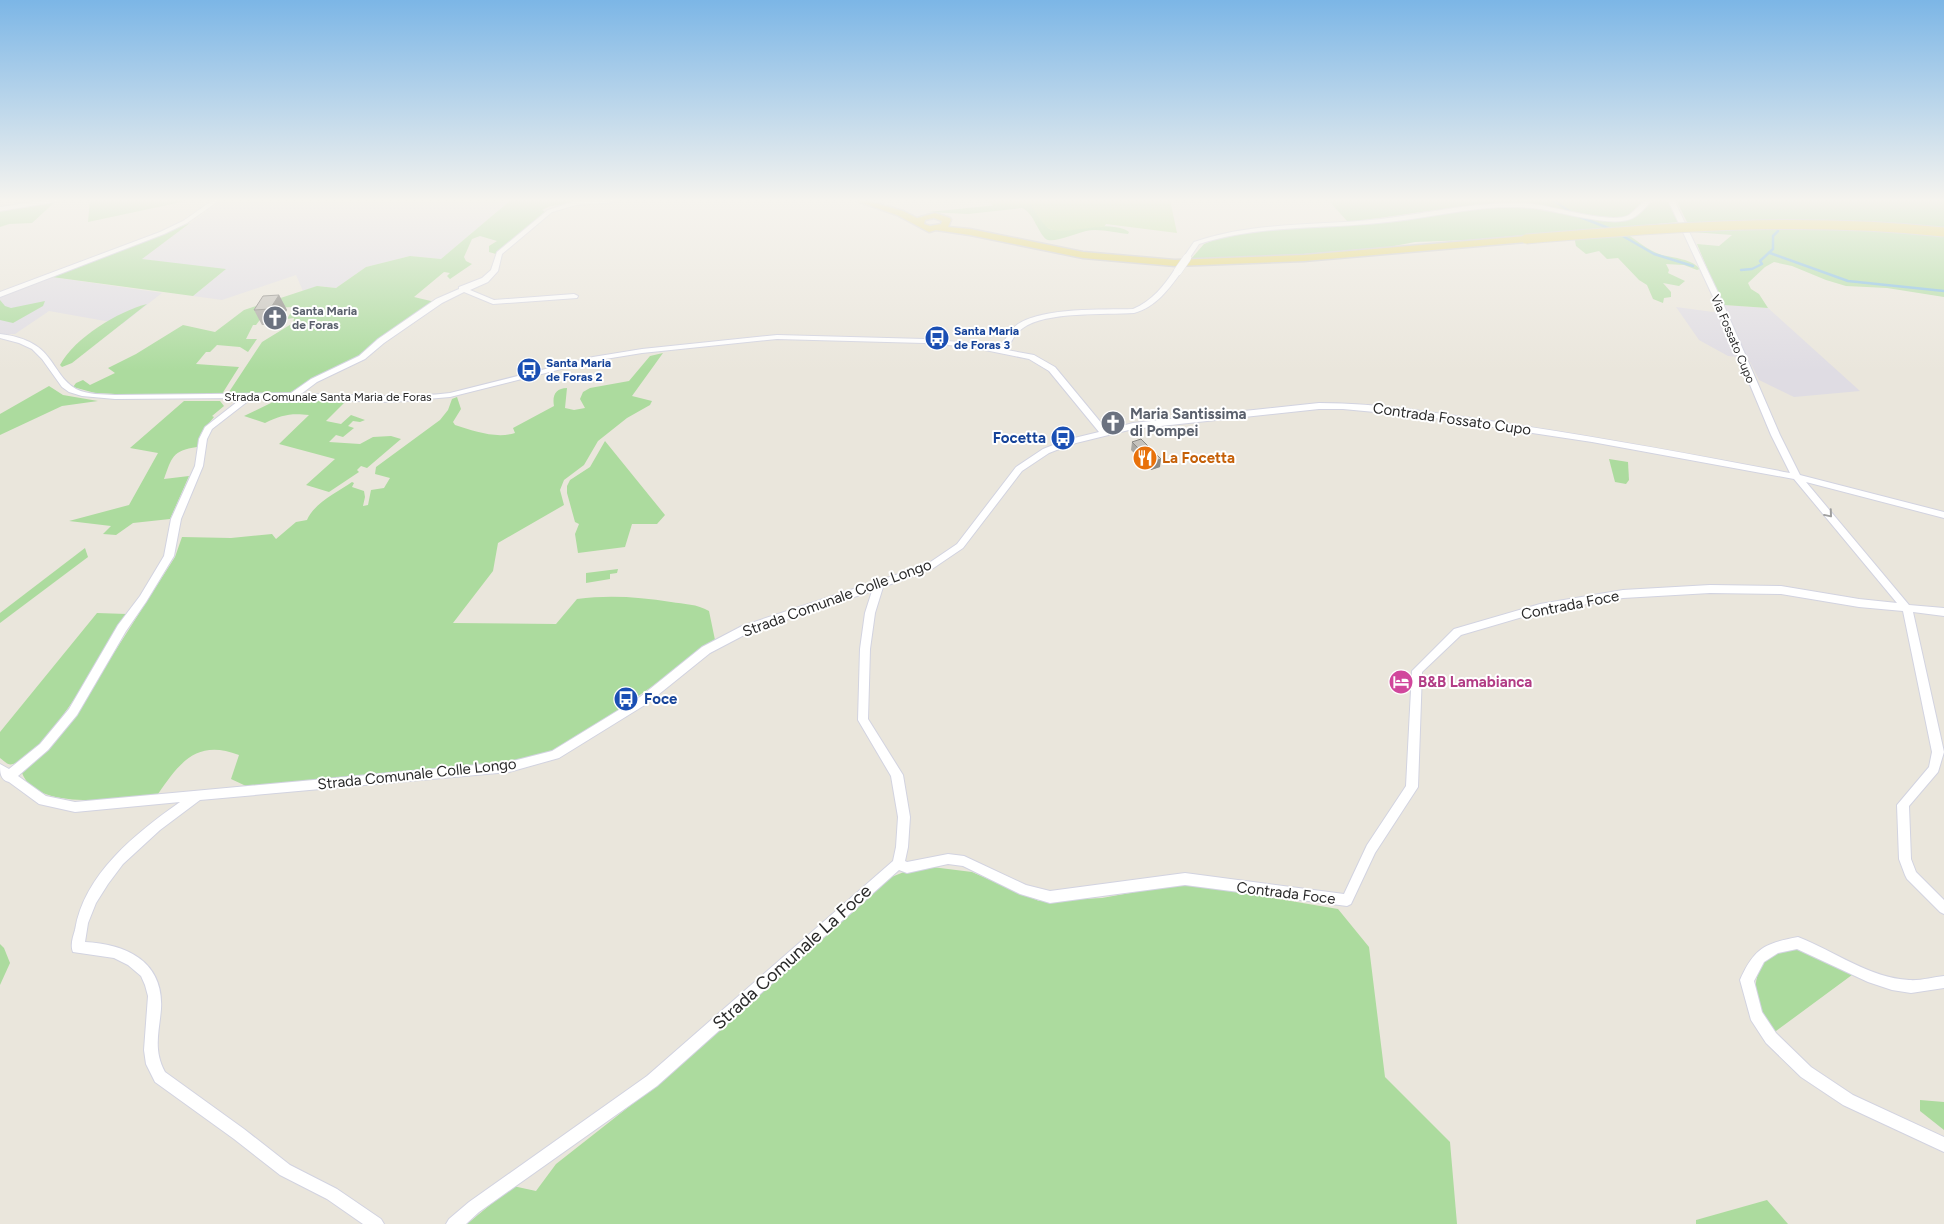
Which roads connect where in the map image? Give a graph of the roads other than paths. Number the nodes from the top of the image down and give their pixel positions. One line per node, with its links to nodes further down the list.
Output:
1 (98, 257): 8 (street)
2 (498, 257): 7 (street)
3 (1100, 257): 5 (main road, bridge)
4 (1187, 257): 11 (street, bridge)
5 (1314, 257)
6 (1697, 257): 15 (street, Via Fossato Cupo)
7 (462, 290): 9 (street); 12 (street)
8 (0, 294)
9 (574, 296)
10 (0, 336): 13 (street, Strada Comunale Santa Maria de Foras)
11 (1003, 351): 12 (street, Strada Comunale Santa Maria de Foras); 14 (street, Strada Comunale Santa Maria de Foras)
12 (293, 396): 13 (street, Strada Comunale Santa Maria de Foras)
13 (249, 397): 20 (street)
14 (1104, 432): 15 (street, Contrada Fossato Cupo); 17 (street, Strada Comunale Colle Longo)
15 (1798, 477): 16 (street, Contrada Fossato Cupo); 18 (street, one-way to 18)
16 (1944, 515)
17 (879, 586): 21 (street, Strada Comunale Colle Longo); 22 (street)
18 (1907, 609): 19 (street); 22 (street, Contrada Foce); 23 (street)
19 (1944, 612)
20 (4, 773): 21 (street, Strada Comunale Colle Longo)
21 (197, 796): 26 (street)
22 (898, 864): 27 (street, Strada Comunale La Foce)
23 (1944, 908)
24 (1944, 982): 25 (street)
25 (1944, 1145)
26 (376, 1224)
27 (454, 1224)

